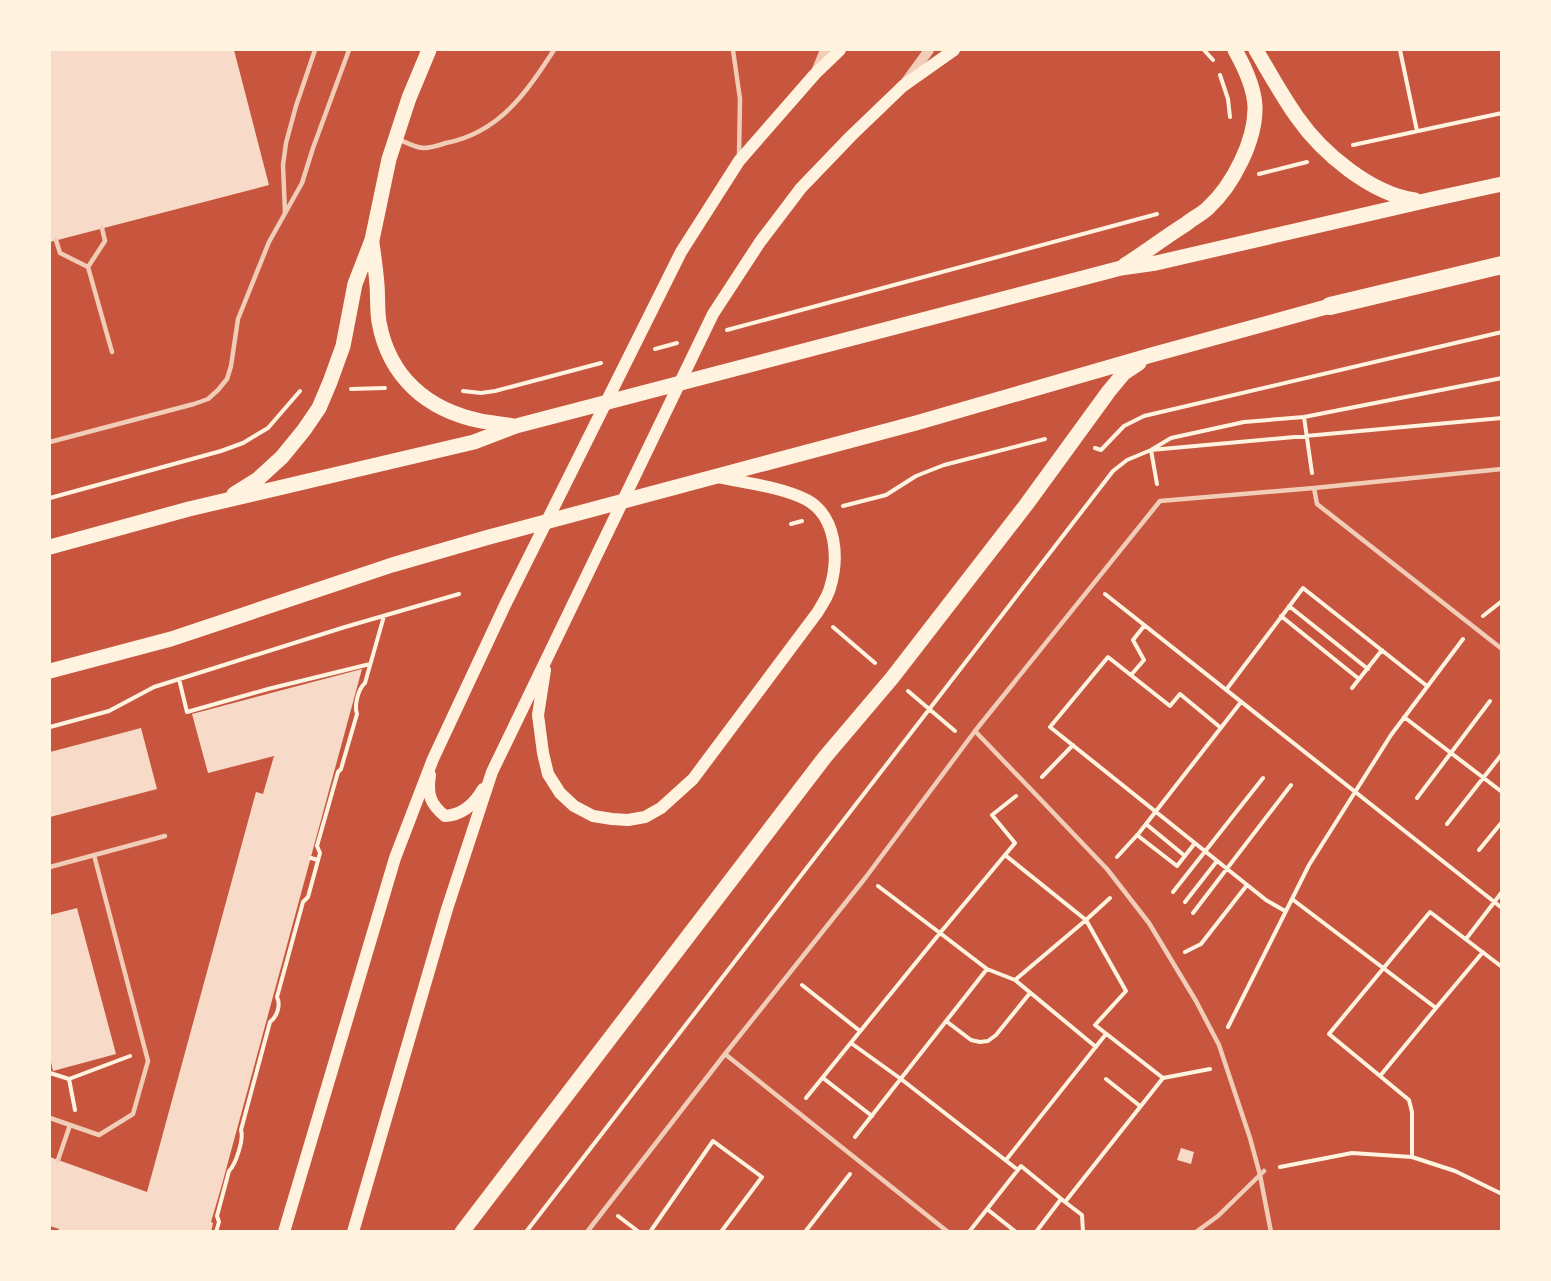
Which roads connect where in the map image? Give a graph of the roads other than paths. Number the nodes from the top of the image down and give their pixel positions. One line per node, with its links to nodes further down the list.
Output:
1 (315, 50): 18 (lane)
2 (349, 50): 18 (lane)
3 (429, 50): 14 (main road)
4 (554, 50): 14 (lane)
5 (733, 50): 15 (lane)
6 (825, 50): 12 (street)
7 (840, 50): 12 (main road)
8 (929, 50): 13 (street)
9 (954, 50): 13 (main road)
10 (1235, 50): 24 (main road)
11 (1256, 50): 17 (main road)
12 (815, 74): 15 (main road)
13 (903, 86): 36 (main road)
14 (395, 138): 21 (main road)
15 (739, 161): 39 (main road)
16 (1502, 184): 17 (main road)
17 (1433, 199): 24 (main road)
18 (285, 214): 29 (lane)
19 (102, 228): 23 (lane)
20 (56, 240): 23 (lane)
21 (372, 240): 28 (main road); 33 (main road)
22 (1502, 265): 25 (highway)
23 (88, 267): 26 (lane)
24 (1122, 267): 28 (main road)
25 (1330, 306): 27 (main road)
26 (112, 352)
27 (1155, 354): 31 (main road); 51 (main road)
28 (516, 426): 33 (main road)
29 (50, 442)
30 (1502, 469): 32 (lane)
31 (716, 477): 36 (main road); 37 (main road)
32 (1314, 488): 35 (lane); 38 (lane)
33 (206, 505): 34 (main road)
34 (50, 547)
35 (1502, 649)
36 (547, 656): 40 (main road)
37 (50, 671)
38 (975, 731): 44 (lane); 48 (lane)
39 (433, 759): 40 (main road); 49 (main road)
40 (492, 772): 50 (main road)
41 (165, 836): 42 (lane)
42 (94, 855): 43 (lane); 46 (lane)
43 (50, 867)
44 (725, 1054): 52 (lane); 53 (lane)
45 (50, 1118): 46 (lane)
46 (70, 1125): 47 (lane)
47 (58, 1160)
48 (1262, 1173): 54 (lane); 55 (lane)
49 (284, 1232)
50 (353, 1232)
51 (462, 1232)
52 (587, 1232)
53 (948, 1232)
54 (1196, 1232)
55 (1271, 1232)

